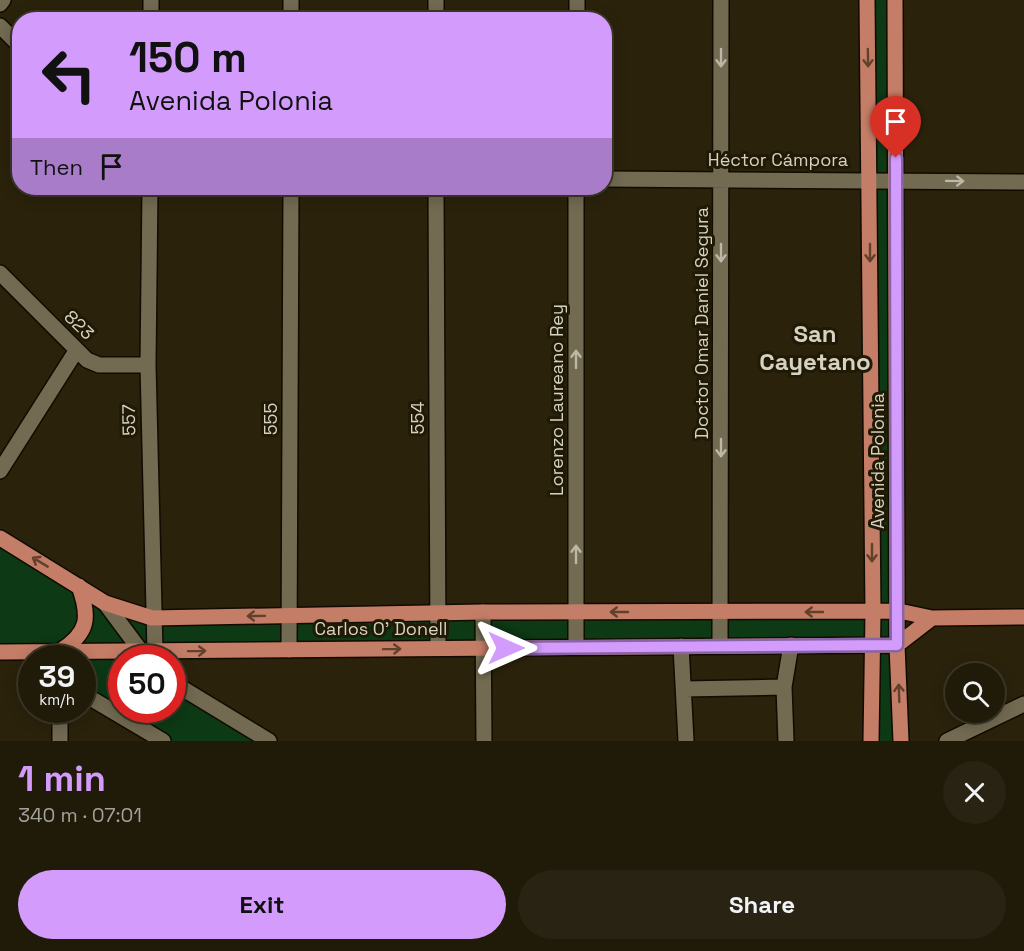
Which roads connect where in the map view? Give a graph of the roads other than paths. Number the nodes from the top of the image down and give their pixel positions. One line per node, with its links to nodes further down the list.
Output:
1 (3, 0): 5 (street)
2 (721, 0): 9 (street, Doctor Omar Daniel Segura, one-way to 9)
3 (867, 0): 10 (main road, Avenida Polonia, one-way to 10)
4 (895, 0): 11 (main road, Avenida Polonia)
5 (0, 4)
6 (0, 26): 7 (street)
7 (12, 38)
8 (612, 179): 9 (street, Héctor Cámpora)
9 (721, 180): 10 (street, Héctor Cámpora); 27 (street, Doctor Omar Daniel Segura, one-way to 27)
10 (869, 180): 11 (street, Héctor Cámpora); 28 (main road, Avenida Polonia, one-way to 28)
11 (896, 180): 12 (street, Héctor Cámpora, one-way to 12); 24 (main road, Avenida Polonia)
12 (1024, 182)
13 (150, 195): 19 (street, 557)
14 (291, 195): 30 (street, 555)
15 (436, 195): 29 (street, 554)
16 (576, 195): 26 (street, Lorenzo Laureano Rey, one-way to 16)
17 (0, 273): 18 (street, 823)
18 (76, 351): 19 (street, 823); 20 (street)
19 (148, 365): 32 (street, 557)
20 (0, 471)
21 (0, 538): 22 (main road, Carlos O' Donell, one-way to 21)
22 (79, 586): 23 (main road, Carlos O' Donell); 35 (main road)
23 (105, 603): 32 (main road, Carlos O' Donell); 36 (street)
24 (899, 611): 28 (main road, Carlos O' Donell); 33 (main road, Carlos O' Donell); 40 (main road, Avenida Polonia)
25 (483, 612): 26 (main road, Carlos O' Donell); 29 (main road, Carlos O' Donell); 45 (street)
26 (576, 612): 27 (main road, Carlos O' Donell, one-way to 26); 43 (street, Lorenzo Laureano Rey)
27 (721, 612): 28 (main road, Carlos O' Donell, one-way to 27); 42 (street, Doctor Omar Daniel Segura)
28 (873, 612): 39 (main road, Avenida Polonia)
29 (438, 614): 30 (main road, Carlos O' Donell); 44 (street, 554)
30 (290, 616): 32 (main road, Carlos O' Donell, one-way to 32); 46 (street, 555)
31 (1024, 617): 33 (main road, Carlos O' Donell)
32 (152, 618): 37 (street, 557)
33 (932, 618): 40 (main road)
34 (0, 643): 47 (main road)
35 (71, 645)
36 (140, 645)
37 (148, 645)
38 (791, 645): 39 (main road, Carlos O' Donell); 42 (main road, Carlos O' Donell); 49 (street)
39 (871, 645): 40 (main road, Carlos O' Donell); 61 (main road, Avenida Polonia)
40 (897, 645): 62 (main road, Avenida Polonia, one-way to 40)
41 (681, 646): 42 (main road, Carlos O' Donell); 43 (main road, Carlos O' Donell); 50 (street)
42 (720, 646)
43 (576, 647): 45 (main road, Carlos O' Donell)
44 (438, 648): 45 (main road, Carlos O' Donell); 46 (main road, Carlos O' Donell, one-way to 44)
45 (483, 648): 58 (street)
46 (289, 650): 48 (main road, Carlos O' Donell, one-way to 46)
47 (7, 652)
48 (186, 652)
49 (784, 687): 50 (street); 60 (street)
50 (684, 689): 59 (street)
51 (186, 691): 57 (street)
52 (96, 701): 56 (street)
53 (1024, 704): 63 (street)
54 (60, 723): 55 (street)
55 (60, 741)
56 (163, 741)
57 (269, 741)
58 (484, 741)
59 (686, 741)
60 (786, 741)
61 (871, 741)
62 (901, 741)
63 (947, 741)

